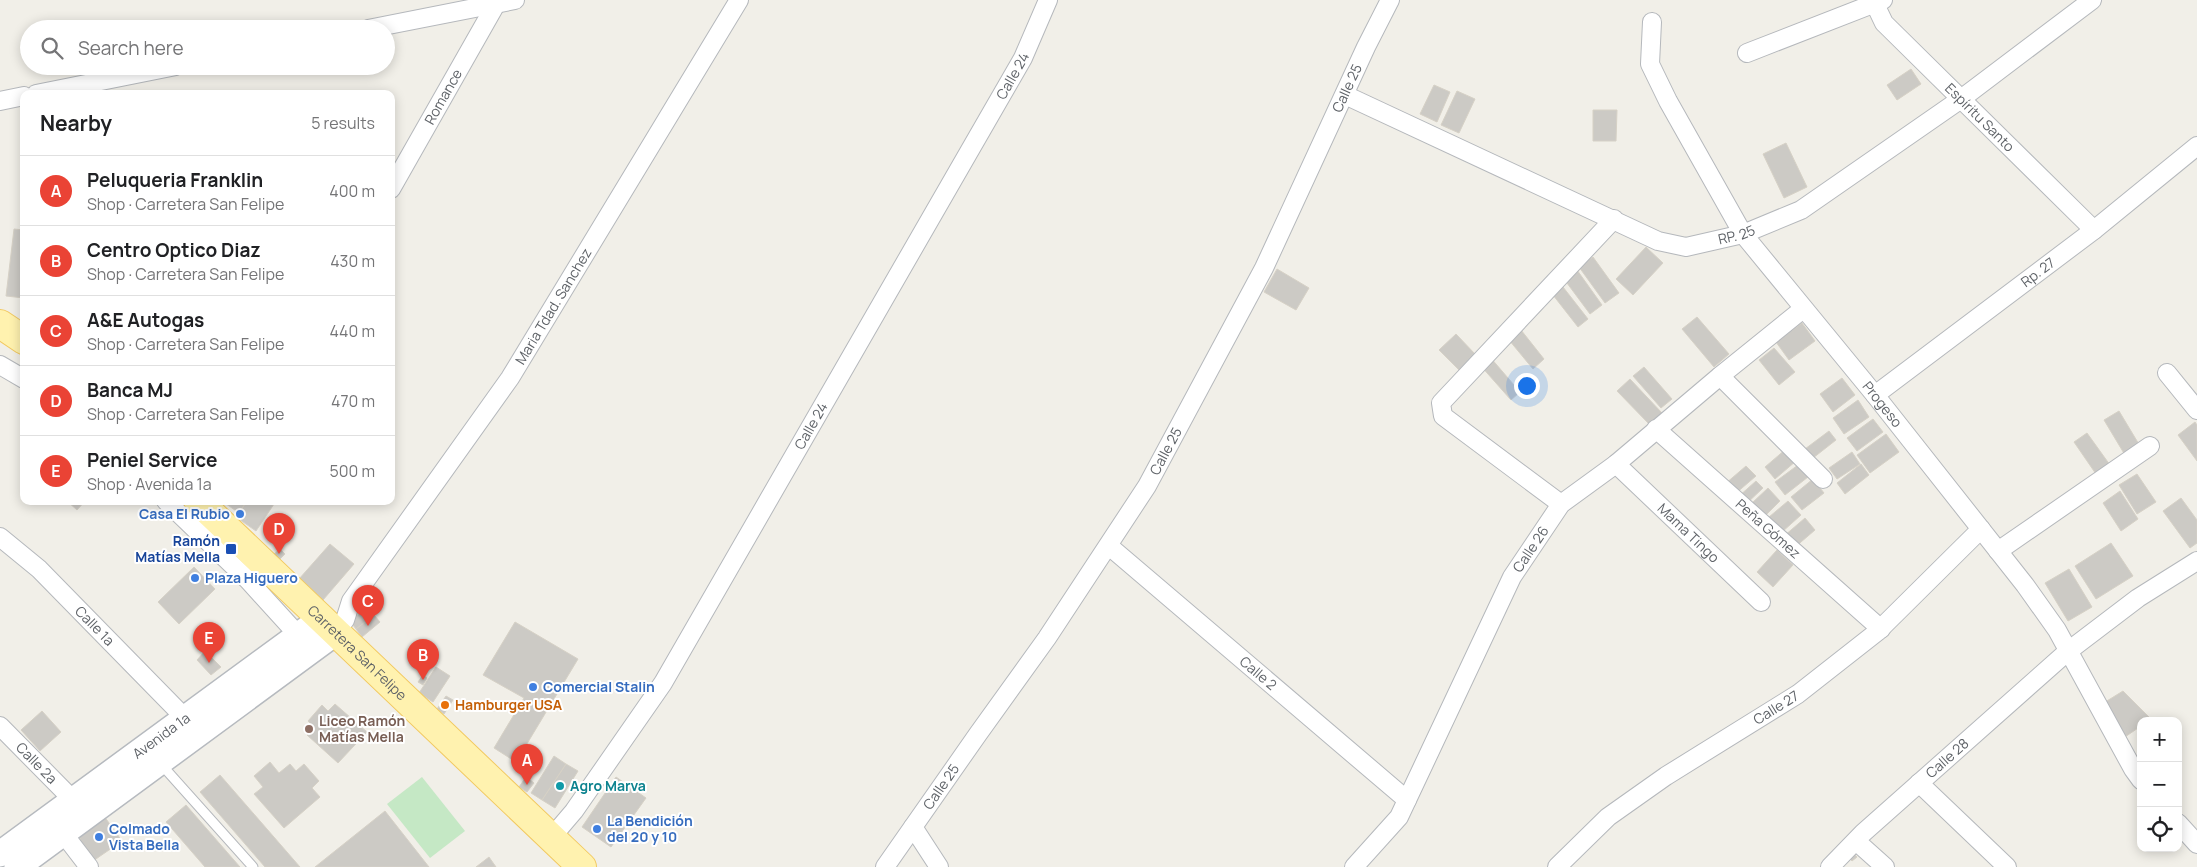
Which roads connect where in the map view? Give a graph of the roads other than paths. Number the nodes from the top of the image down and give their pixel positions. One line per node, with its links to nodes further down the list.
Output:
1 (515, 0): 7 (street)
2 (738, 0): 44 (street, Maria Tdad. Sanchez)
3 (1048, 0): 59 (street, Calle 24)
4 (1390, 0): 13 (street, Calle 25)
5 (2092, 0): 15 (street, RP. 25)
6 (1877, 1): 10 (street); 15 (street, Espíritu Santo)
7 (496, 4): 9 (street); 18 (street, Romance)
8 (1652, 22): 21 (street, Progeso)
9 (395, 24)
10 (1747, 54)
11 (131, 75): 12 (street)
12 (56, 90)
13 (1345, 95): 19 (street, RP. 25); 40 (street, Calle 25)
14 (20, 97): 16 (street)
15 (1961, 99): 20 (street, Espíritu Santo); 21 (street, RP. 25)
16 (0, 101)
17 (2197, 146): 20 (street, Rp. 27)
18 (395, 182)
19 (1614, 219): 21 (street, RP. 25); 35 (street)
20 (2094, 230): 29 (street, Rp. 27)
21 (1743, 234): 22 (street, Progeso)
22 (1803, 309): 27 (street, Calle 26); 29 (street, Progeso)
23 (0, 324): 24 (main road)
24 (20, 337)
25 (0, 365): 28 (street)
26 (2167, 372): 30 (street)
27 (1720, 376): 31 (street, Calle 26); 34 (street)
28 (20, 377)
29 (1875, 395): 38 (street, Progeso)
30 (2197, 410)
31 (1656, 430): 33 (street, Calle 26); 45 (street, Peña Gómez)
32 (2150, 446): 41 (street)
33 (1616, 464): 35 (street, Calle 26); 43 (street, Mama Tingo)
34 (1823, 479)
35 (1561, 504): 54 (street, Calle 26)
36 (170, 505): 46 (street)
37 (202, 505): 44 (main road, Carretera San Felipe)
38 (1981, 529): 41 (street, Progeso); 45 (street, Calle 27)
39 (0, 536): 49 (street, Calle 1a)
40 (1109, 546): 54 (street, Calle 2); 57 (street, Calle 25)
41 (1998, 551): 47 (street, Progeso)
42 (2197, 561): 47 (street, Calle 28)
43 (1761, 602)
44 (328, 626): 46 (main road, Avenida 1a); 48 (main road, Avenida 1a); 59 (main road, Carretera San Felipe)
45 (1881, 629): 70 (street, Calle 27)
46 (298, 635): 48 (street); 49 (main road, Avenida 1a)
47 (2067, 652): 52 (street, Progeso); 53 (street, Calle 28)
48 (299, 660): 51 (main road, Avenida 1a)
49 (185, 718): 55 (main road, Avenida 1a)
50 (0, 726): 55 (street, Calle 2a)
51 (160, 763): 56 (main road, Avenida 1a); 65 (lane)
52 (2137, 774)
53 (1919, 784): 60 (street, Calle 28); 73 (street)
54 (1407, 800): 69 (street, Calle 26)
55 (74, 801): 56 (main road, Avenida 1a)
56 (57, 825): 62 (main road, Avenida 1a); 63 (main road, Avenida 1a); 64 (street)
57 (913, 827): 67 (street, Calle 25); 68 (street)
58 (2182, 827): 61 (street)
59 (551, 838): 66 (main road, Carretera San Felipe)
60 (1856, 841): 71 (street, Calle 28); 72 (street)
61 (2197, 844)
62 (0, 854)
63 (17, 867)
64 (89, 867)
65 (253, 867)
66 (582, 867)
67 (885, 867)
68 (939, 867)
69 (1354, 867)
70 (1557, 867)
71 (1830, 867)
72 (1885, 867)
73 (2007, 867)

